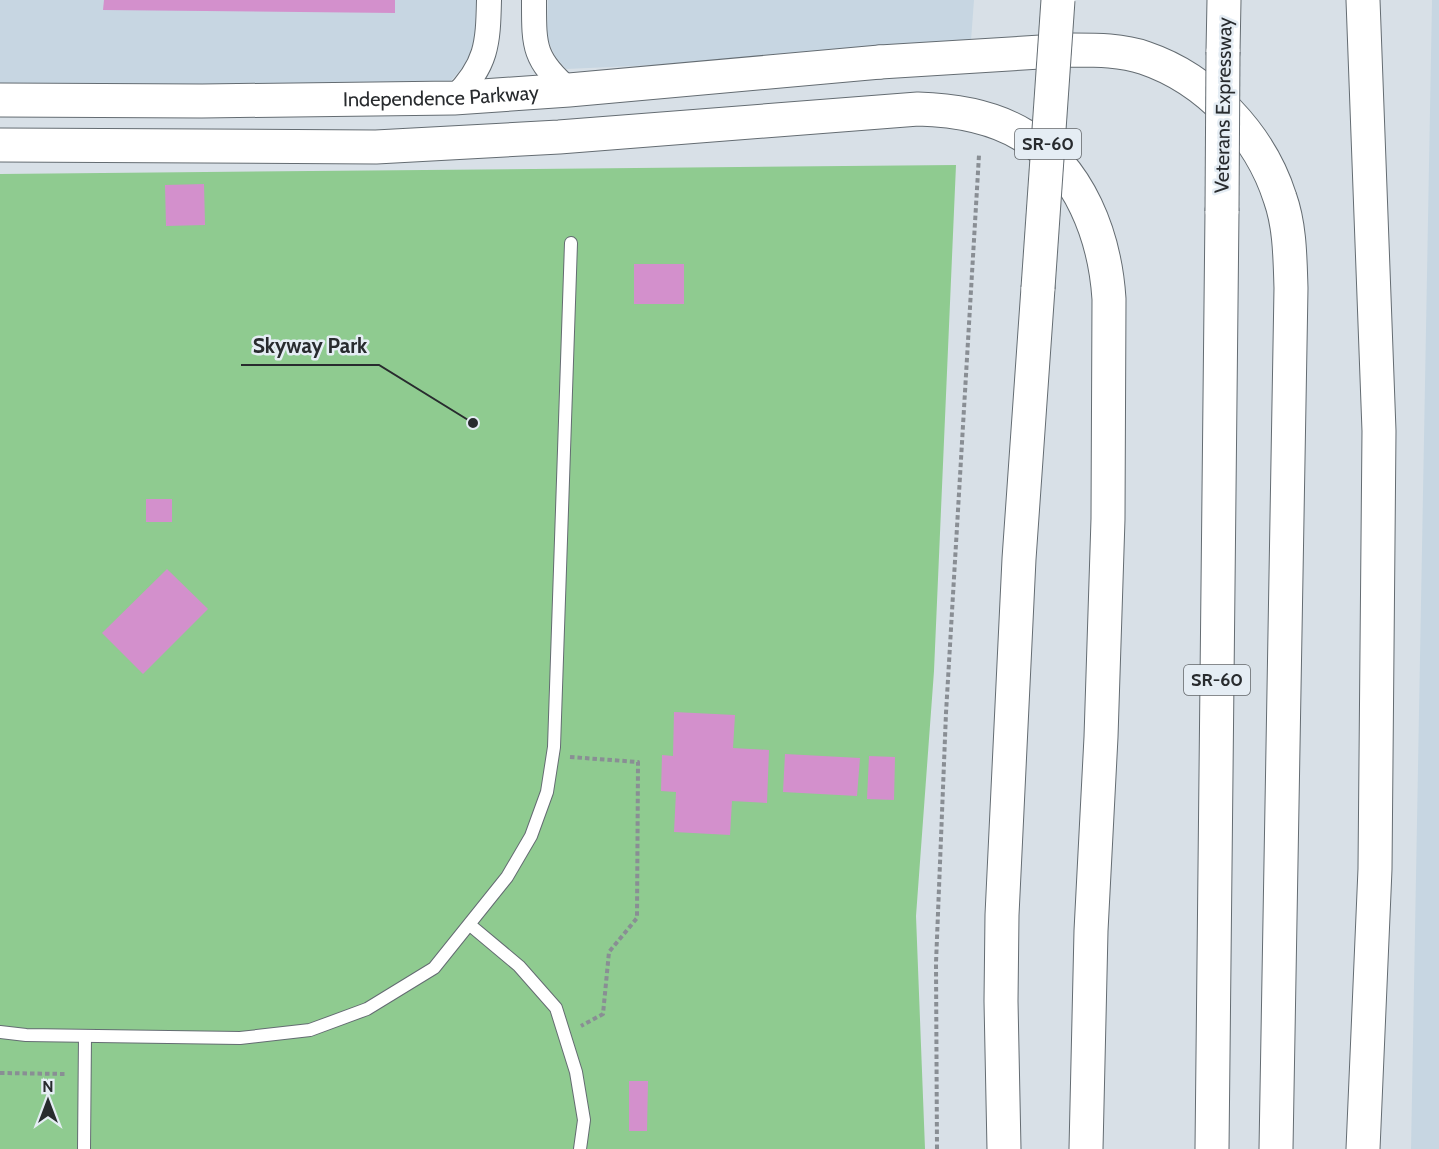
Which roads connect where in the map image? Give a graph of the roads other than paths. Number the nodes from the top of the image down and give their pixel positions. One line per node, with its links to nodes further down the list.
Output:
1 (489, 0): 7 (street)
2 (534, 0): 6 (street)
3 (1058, 0): 17 (main road, SR-60 / SR-60, bridge)
4 (1224, 0): 10 (main road, Veterans Expressway, bridge)
5 (1363, 0): 21 (main road)
6 (569, 90): 7 (main road, Independence Parkway); 20 (main road, Independence Parkway)
7 (454, 98): 8 (main road, Independence Parkway)
8 (0, 99)
9 (0, 145): 18 (main road)
10 (1222, 210): 19 (main road, SR-60 / SR-60)
11 (571, 243): 12 (lane)
12 (470, 925): 14 (lane); 16 (lane)
13 (0, 1032): 14 (lane)
14 (85, 1036): 15 (lane)
15 (84, 1149)
16 (580, 1149)
17 (1004, 1149)
18 (1086, 1149)
19 (1212, 1149)
20 (1276, 1149)
21 (1363, 1149)

